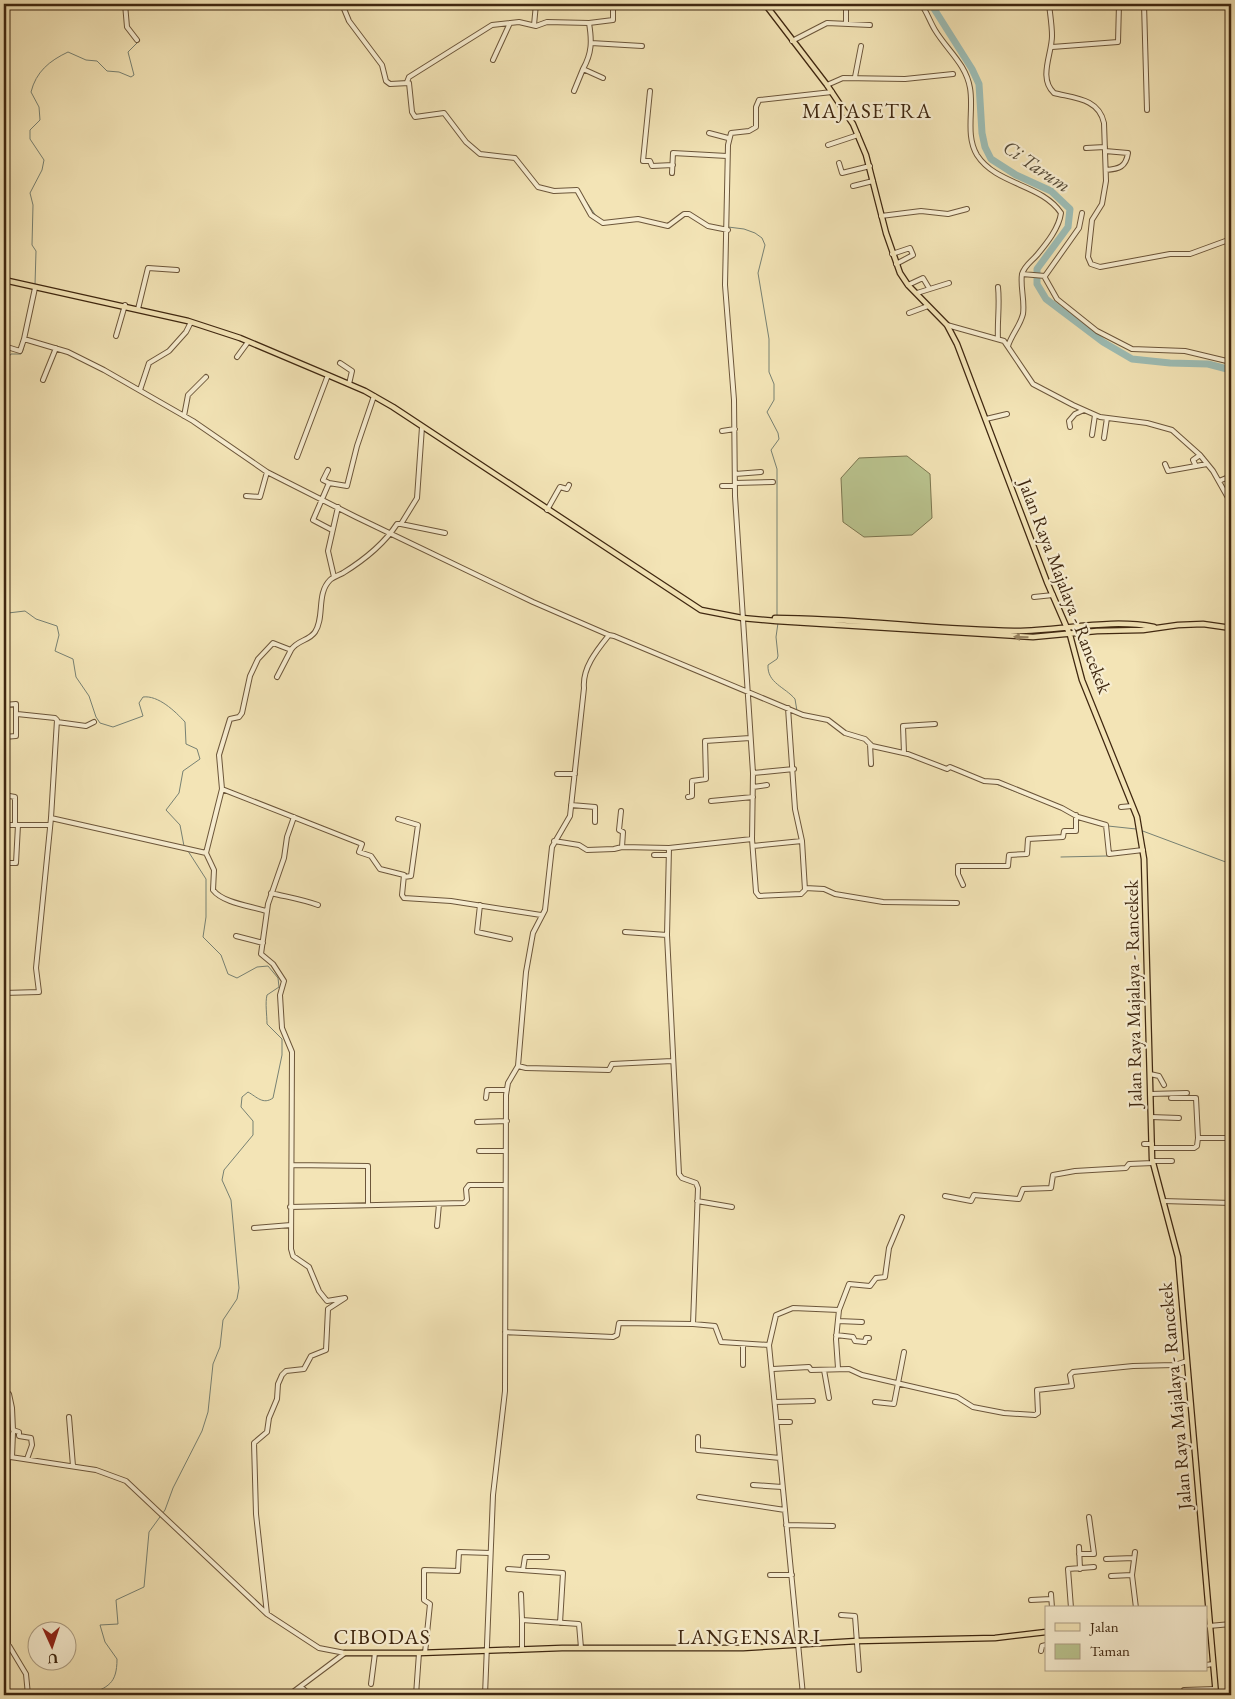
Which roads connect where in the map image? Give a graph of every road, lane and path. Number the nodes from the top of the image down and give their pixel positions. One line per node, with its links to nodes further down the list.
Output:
1 (125, 4): 16 (street)
2 (342, 4): 27 (street)
3 (536, 4): 14 (street)
4 (613, 4): 12 (street)
5 (766, 4): 17 (main road)
6 (846, 4): 13 (street)
7 (920, 4): 55 (street)
8 (1049, 4): 21 (street)
9 (1119, 4): 21 (street)
10 (1144, 4): 32 (street)
11 (510, 24): 14 (street); 22 (street); 27 (street)
12 (589, 24): 14 (street); 18 (street)
13 (846, 24): 15 (street); 17 (street)
14 (534, 25)
15 (870, 25)
16 (137, 40)
17 (792, 41): 28 (main road)
18 (591, 43): 19 (street); 23 (street)
19 (642, 46)
20 (861, 46): 25 (street)
21 (1052, 48): 38 (street)
22 (493, 60)
23 (583, 69): 26 (street); 29 (street)
24 (953, 74): 25 (street)
25 (855, 77): 28 (street)
26 (603, 78)
27 (407, 82): 50 (street)
28 (827, 84): 31 (main road)
29 (574, 91)
30 (650, 91): 41 (street)
31 (832, 92): 34 (main road); 35 (street)
32 (1147, 110)
33 (709, 133): 35 (street)
34 (858, 135): 36 (street); 42 (main road)
35 (728, 138): 39 (street)
36 (828, 144)
37 (1086, 148): 38 (street)
38 (1105, 149): 43 (street); 43 (street)
39 (727, 156): 41 (street); 50 (street)
40 (839, 163): 42 (street)
41 (673, 165): 44 (street)
42 (870, 166): 45 (main road)
43 (1106, 170): 51 (street)
44 (672, 173)
45 (873, 181): 46 (street); 49 (main road)
46 (853, 186)
47 (967, 209): 49 (street)
48 (1082, 213): 56 (street)
49 (881, 216): 52 (main road)
50 (727, 229): 94 (street)
51 (1231, 239)
52 (892, 254): 53 (main road); 53 (street)
53 (896, 264): 59 (main road)
54 (177, 270): 66 (street)
55 (1023, 274): 56 (street); 75 (street)
56 (1044, 276): 78 (street)
57 (4, 280): 61 (main road)
58 (948, 283): 62 (street)
59 (908, 285): 62 (street); 63 (main road)
60 (998, 287): 72 (street)
61 (34, 288): 64 (main road); 71 (street)
62 (929, 288): 63 (street)
63 (917, 293): 65 (main road)
64 (125, 305): 66 (main road); 70 (street)
65 (928, 306): 67 (street); 69 (main road)
66 (138, 308): 68 (main road)
67 (908, 313)
68 (191, 322): 73 (main road); 84 (street)
69 (947, 325): 72 (street); 91 (main road, Jalan Raya Majalaya - Rancekek)
70 (116, 336)
71 (24, 339): 74 (street); 76 (street)
72 (998, 339): 75 (street)
73 (248, 342): 77 (street); 80 (main road)
74 (4, 346)
75 (1008, 346): 86 (street)
76 (56, 348): 82 (street); 84 (street)
77 (237, 357)
78 (1231, 362)
79 (340, 363): 83 (street)
80 (328, 375): 83 (main road); 99 (street)
81 (206, 377): 89 (street)
82 (43, 380)
83 (349, 384): 85 (main road)
84 (140, 390): 89 (street)
85 (374, 396): 92 (main road); 110 (street)
86 (1084, 410): 88 (street); 93 (street)
87 (1007, 414): 91 (street)
88 (1095, 414): 90 (street); 96 (street)
89 (184, 416): 104 (street)
90 (1107, 418): 97 (street); 98 (street)
91 (986, 419): 124 (main road, Jalan Raya Majalaya - Rancekek)
92 (422, 427): 118 (main road); 119 (street)
93 (1070, 427)
94 (735, 429): 95 (street); 106 (street)
95 (722, 431)
96 (1092, 436)
97 (1104, 438)
98 (1200, 455): 101 (street); 102 (street)
99 (297, 458)
100 (1165, 464): 102 (street)
101 (1207, 464): 102 (street); 108 (street)
102 (1196, 466)
103 (328, 470): 110 (street)
104 (267, 472): 114 (street); 115 (street)
105 (761, 472): 106 (street)
106 (735, 474): 112 (street)
107 (1231, 476): 108 (street)
108 (1219, 481): 116 (street)
109 (774, 482): 112 (street)
110 (329, 483): 115 (street)
111 (569, 485): 118 (street)
112 (735, 485): 113 (street); 126 (street)
113 (722, 486)
114 (246, 496)
115 (321, 499): 117 (street); 120 (street)
116 (1231, 503)
117 (338, 507): 120 (street); 121 (street)
118 (547, 510): 126 (main road)
119 (401, 524): 121 (street); 122 (street)
120 (332, 530): 123 (street)
121 (391, 533): 123 (street); 131 (street)
122 (445, 533)
123 (334, 577): 133 (street)
124 (1053, 595): 125 (street); 129 (main road, Jalan Raya Majalaya - Rancekek)
125 (1034, 597)
126 (742, 618): 127 (main road); 135 (street)
127 (769, 619): 129 (main road); 132 (main road, one-way to 127)
128 (1157, 627): 129 (main road); 130 (main road); 132 (main road)
129 (1067, 628): 132 (main road, Jalan Raya Majalaya - Rancekek)
130 (1231, 628)
131 (609, 635): 135 (street); 150 (street)
132 (1070, 635): 159 (main road, Jalan Raya Majalaya - Rancekek)
133 (291, 650): 134 (street); 153 (street)
134 (278, 677)
135 (746, 690): 137 (street); 143 (street)
136 (4, 705): 138 (street)
137 (788, 708): 144 (street); 147 (street)
138 (17, 714): 139 (street); 142 (street)
139 (57, 722): 140 (street); 164 (street)
140 (94, 722)
141 (935, 724): 145 (street)
142 (4, 736)
143 (750, 738): 148 (street); 155 (street)
144 (870, 744): 145 (street); 146 (street)
145 (904, 750): 162 (street)
146 (871, 764)
147 (794, 769): 148 (street); 172 (street)
148 (753, 773): 152 (street)
149 (557, 774): 150 (street)
150 (575, 774): 158 (street)
151 (767, 785): 152 (street)
152 (753, 787): 156 (street)
153 (222, 789): 163 (street); 177 (street)
154 (4, 795): 168 (street)
155 (688, 797)
156 (753, 797): 157 (street); 170 (street)
157 (711, 801)
158 (571, 805): 166 (street); 171 (street)
159 (1132, 806): 160 (street); 176 (main road, Jalan Raya Majalaya - Rancekek)
160 (1121, 807)
161 (621, 811): 173 (street)
162 (1076, 815): 176 (street); 182 (street)
163 (294, 817): 181 (street); 184 (street)
164 (51, 818): 169 (street); 177 (street)
165 (398, 819): 181 (street)
166 (595, 822)
167 (4, 825): 168 (street)
168 (16, 825): 169 (street); 180 (street)
169 (50, 825): 195 (street)
170 (752, 839): 174 (street); 175 (street)
171 (554, 841): 173 (street); 189 (street)
172 (802, 842): 174 (street); 183 (street)
173 (622, 846): 175 (street)
174 (753, 846): 183 (street)
175 (669, 848): 179 (street)
176 (1143, 850): 198 (main road, Jalan Raya Majalaya - Rancekek)
177 (206, 853): 188 (street)
178 (654, 855): 179 (street)
179 (667, 855): 191 (street)
180 (4, 863)
181 (404, 877): 187 (street)
182 (962, 886)
183 (805, 888): 185 (street)
184 (271, 893): 186 (street); 188 (street)
185 (957, 903)
186 (318, 904)
187 (480, 905): 189 (street); 193 (street)
188 (266, 911): 194 (street)
189 (541, 916): 197 (street)
190 (625, 932): 191 (street)
191 (667, 935): 196 (street)
192 (236, 936): 194 (street)
193 (510, 939)
194 (263, 944): 217 (street)
195 (4, 993)
196 (672, 1061): 197 (street); 220 (street)
197 (518, 1066): 200 (street)
198 (1150, 1074): 199 (street); 202 (main road, Jalan Raya Majalaya - Rancekek)
199 (1164, 1085)
200 (507, 1090): 203 (street); 207 (street)
201 (1187, 1093): 202 (street)
202 (1150, 1094): 205 (main road, Jalan Raya Majalaya - Rancekek)
203 (486, 1098)
204 (1171, 1098): 209 (street)
205 (1150, 1117): 206 (street); 212 (main road, Jalan Raya Majalaya - Rancekek)
206 (1179, 1118)
207 (507, 1121): 208 (street); 214 (street)
208 (477, 1122)
209 (1198, 1138): 210 (street); 212 (street)
210 (1231, 1138)
211 (1144, 1144): 212 (street)
212 (1152, 1146): 216 (main road, Jalan Raya Majalaya - Rancekek)
213 (479, 1151): 214 (street)
214 (505, 1151): 218 (street)
215 (1172, 1161): 216 (street)
216 (1153, 1162): 219 (street); 221 (main road, Jalan Raya Majalaya - Rancekek)
217 (292, 1165): 224 (street); 225 (street)
218 (505, 1185): 223 (street); 235 (street)
219 (944, 1196)
220 (697, 1200): 226 (street); 234 (street)
221 (1163, 1201): 222 (street); 241 (main road, Jalan Raya Majalaya - Rancekek)
222 (1231, 1203)
223 (439, 1204): 224 (street); 229 (street)
224 (368, 1205): 225 (street)
225 (290, 1207): 228 (street)
226 (732, 1207)
227 (902, 1217): 231 (street)
228 (291, 1224): 230 (street); 289 (street)
229 (437, 1226)
230 (254, 1228)
231 (839, 1310): 232 (street); 239 (street)
232 (838, 1321): 233 (street); 236 (street)
233 (862, 1322)
234 (693, 1324): 235 (street); 238 (street)
235 (505, 1332): 270 (street)
236 (836, 1335): 237 (street); 243 (street)
237 (869, 1338)
238 (744, 1344): 239 (street); 242 (street)
239 (769, 1344): 244 (street)
240 (904, 1352): 246 (street)
241 (1187, 1361): 246 (street); 288 (main road, Jalan Raya Majalaya - Rancekek)
242 (743, 1365)
243 (838, 1368): 245 (street); 246 (street)
244 (773, 1369): 245 (street); 250 (street)
245 (824, 1370): 248 (street)
246 (899, 1382): 251 (street)
247 (4, 1394): 259 (street)
248 (829, 1398)
249 (813, 1401): 250 (street)
250 (774, 1402): 253 (street)
251 (875, 1402)
252 (69, 1417): 260 (street)
253 (778, 1422): 254 (street); 258 (street)
254 (790, 1422)
255 (13, 1433): 257 (street)
256 (698, 1438): 258 (street)
257 (8, 1457): 259 (street); 316 (street)
258 (780, 1458): 262 (street)
259 (28, 1459): 260 (street)
260 (73, 1466): 289 (street)
261 (753, 1485): 262 (street)
262 (782, 1487): 264 (street)
263 (699, 1497): 264 (street)
264 (785, 1510): 266 (street)
265 (1089, 1517): 271 (street)
266 (786, 1525): 267 (street); 280 (street)
267 (832, 1526)
268 (1078, 1547): 271 (street)
269 (1135, 1552): 273 (street)
270 (490, 1553): 302 (street); 307 (street)
271 (1079, 1554): 277 (street)
272 (547, 1557): 278 (street)
273 (1134, 1558): 274 (street); 281 (street)
274 (1106, 1559)
275 (1094, 1567): 277 (street)
276 (508, 1569): 278 (street)
277 (1080, 1569): 286 (street)
278 (523, 1570): 292 (street)
279 (770, 1575): 280 (street)
280 (792, 1575): 298 (street)
281 (1132, 1575): 282 (street); 287 (street)
282 (1111, 1576)
283 (521, 1594): 291 (street)
284 (1031, 1600): 285 (street)
285 (1052, 1606)
286 (1071, 1606)
287 (1136, 1606)
288 (1205, 1606)
289 (267, 1614): 304 (street)
290 (841, 1615): 297 (street)
291 (522, 1620): 292 (street); 301 (street)
292 (560, 1623): 300 (street)
293 (1231, 1624): 294 (street)
294 (1208, 1626)
295 (1045, 1632): 297 (main road)
296 (1208, 1632): 308 (main road, Jalan Raya Majalaya - Rancekek)
297 (857, 1641): 298 (main road); 310 (street)
298 (798, 1644): 300 (main road); 322 (street)
299 (1045, 1645): 303 (street)
300 (581, 1648): 301 (main road)
301 (522, 1649): 302 (main road)
302 (489, 1650): 307 (main road); 321 (street)
303 (1041, 1651)
304 (346, 1653): 305 (main road); 312 (street)
305 (375, 1653): 306 (main road); 311 (street)
306 (418, 1653): 307 (main road); 319 (street)
307 (425, 1653)
308 (1213, 1664): 309 (street); 314 (main road, Jalan Raya Majalaya - Rancekek)
309 (1208, 1665)
310 (859, 1670)
311 (370, 1684)
312 (301, 1686): 317 (street); 318 (street)
313 (1184, 1690): 314 (street)
314 (1215, 1692)
315 (444, 1693): 320 (street)
316 (28, 1695)
317 (289, 1695)
318 (310, 1695)
319 (416, 1695)
320 (473, 1695)
321 (485, 1695)
322 (803, 1695)

